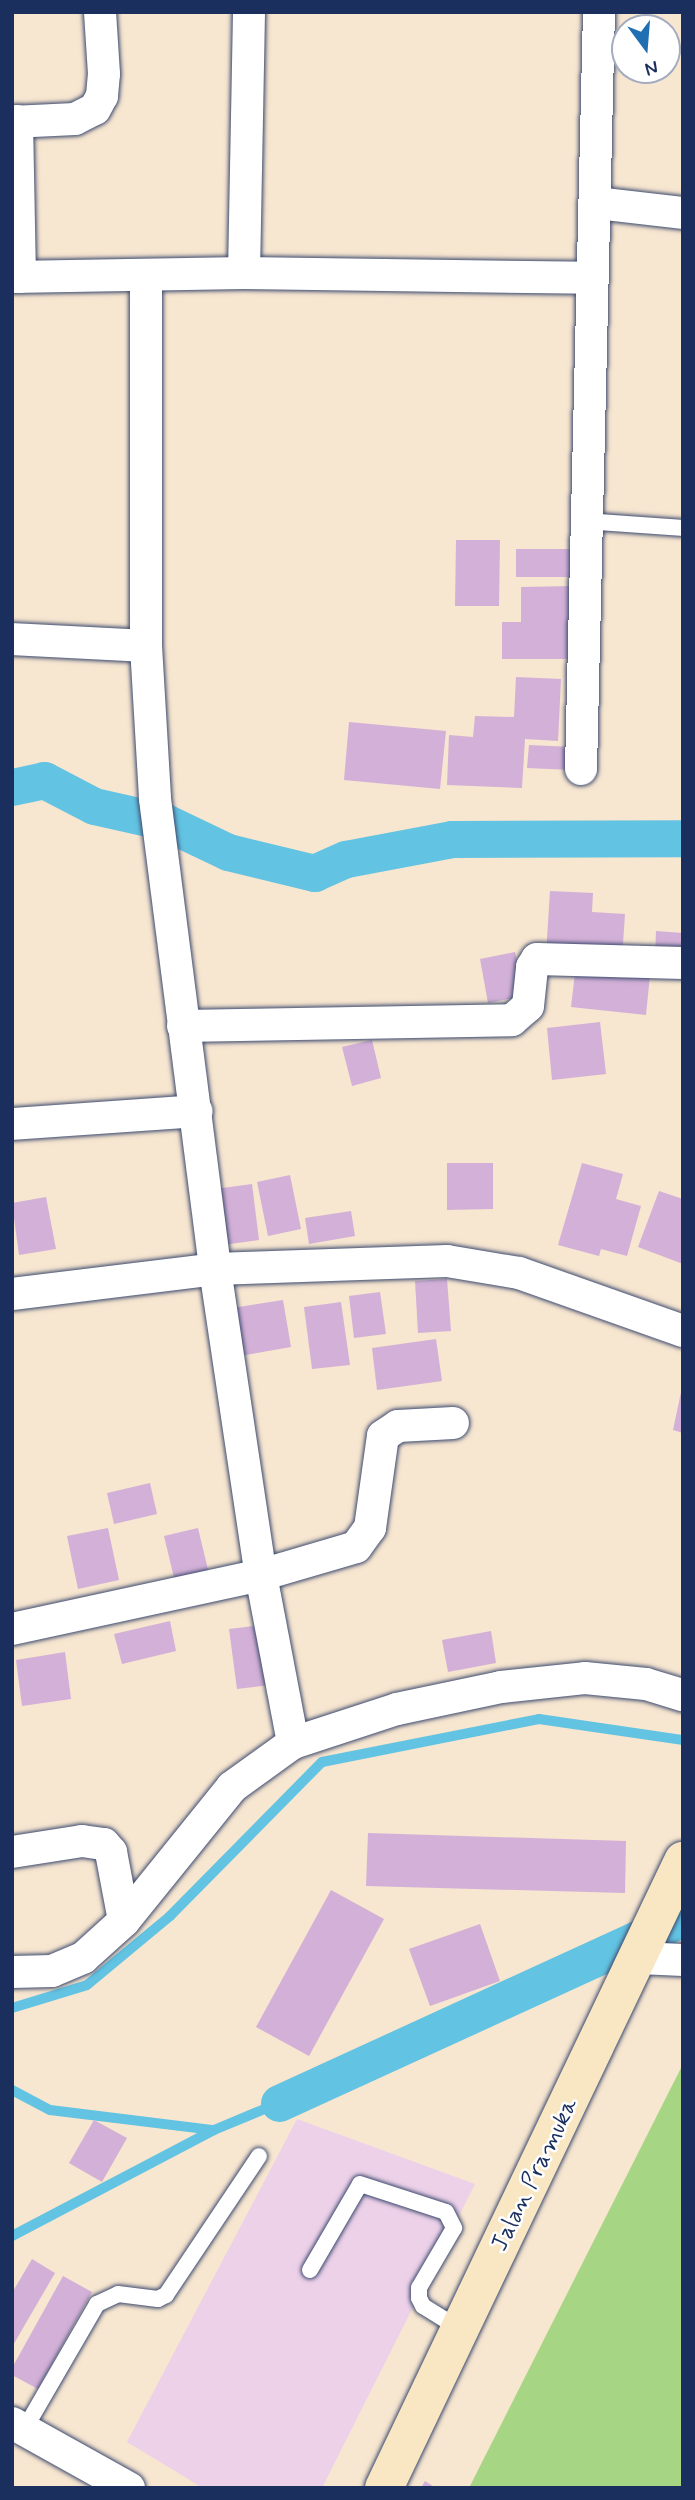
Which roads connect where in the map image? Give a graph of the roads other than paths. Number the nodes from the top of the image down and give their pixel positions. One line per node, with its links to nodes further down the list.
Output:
1 (100, 12): 4 (street)
2 (249, 12): 7 (street)
3 (600, 12): 5 (street)
4 (15, 122): 9 (street)
5 (596, 204): 6 (street); 10 (street)
6 (683, 212)
7 (244, 273): 8 (street); 10 (street)
8 (146, 276): 9 (street); 14 (street)
9 (16, 277)
10 (590, 278): 11 (street)
11 (585, 521): 12 (lane); 15 (street)
12 (683, 528)
13 (12, 639): 14 (street)
14 (146, 646): 17 (street)
15 (580, 769)
16 (683, 963): 17 (street)
17 (183, 1026): 18 (street)
18 (197, 1111): 19 (street); 20 (street)
19 (12, 1124)
20 (215, 1269): 21 (street); 22 (street); 24 (street)
21 (12, 1294)
22 (683, 1331)
23 (453, 1423): 24 (street)
24 (261, 1575): 25 (street); 27 (street)
25 (12, 1629)
26 (683, 1695): 27 (street)
27 (293, 1743): 30 (street)
28 (12, 1852): 30 (street)
29 (683, 1861): 31 (main road, Jalan Pramuka)
30 (124, 1921): 33 (street)
31 (647, 1941): 32 (street); 36 (main road, Jalan Pramuka)
32 (683, 1960)
33 (12, 1972)
34 (258, 2156): 37 (lane)
35 (310, 2270): 36 (lane)
36 (460, 2329): 39 (main road, Jalan Pramuka)
37 (18, 2427): 38 (street)
38 (112, 2484)
39 (384, 2488)

